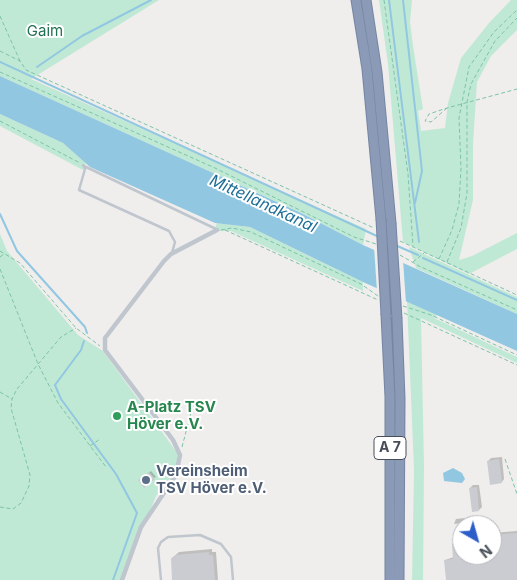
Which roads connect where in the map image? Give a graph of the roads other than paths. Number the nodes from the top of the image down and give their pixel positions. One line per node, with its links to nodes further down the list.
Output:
1 (356, 0): 8 (highway, A 7, bridge)
2 (366, 0): 9 (highway, A 7, bridge)
3 (217, 230): 4 (street); 4 (lane)
4 (171, 254): 5 (street)
5 (122, 580)
6 (161, 580): 7 (lane)
7 (233, 580)
8 (390, 580)
9 (399, 580)

